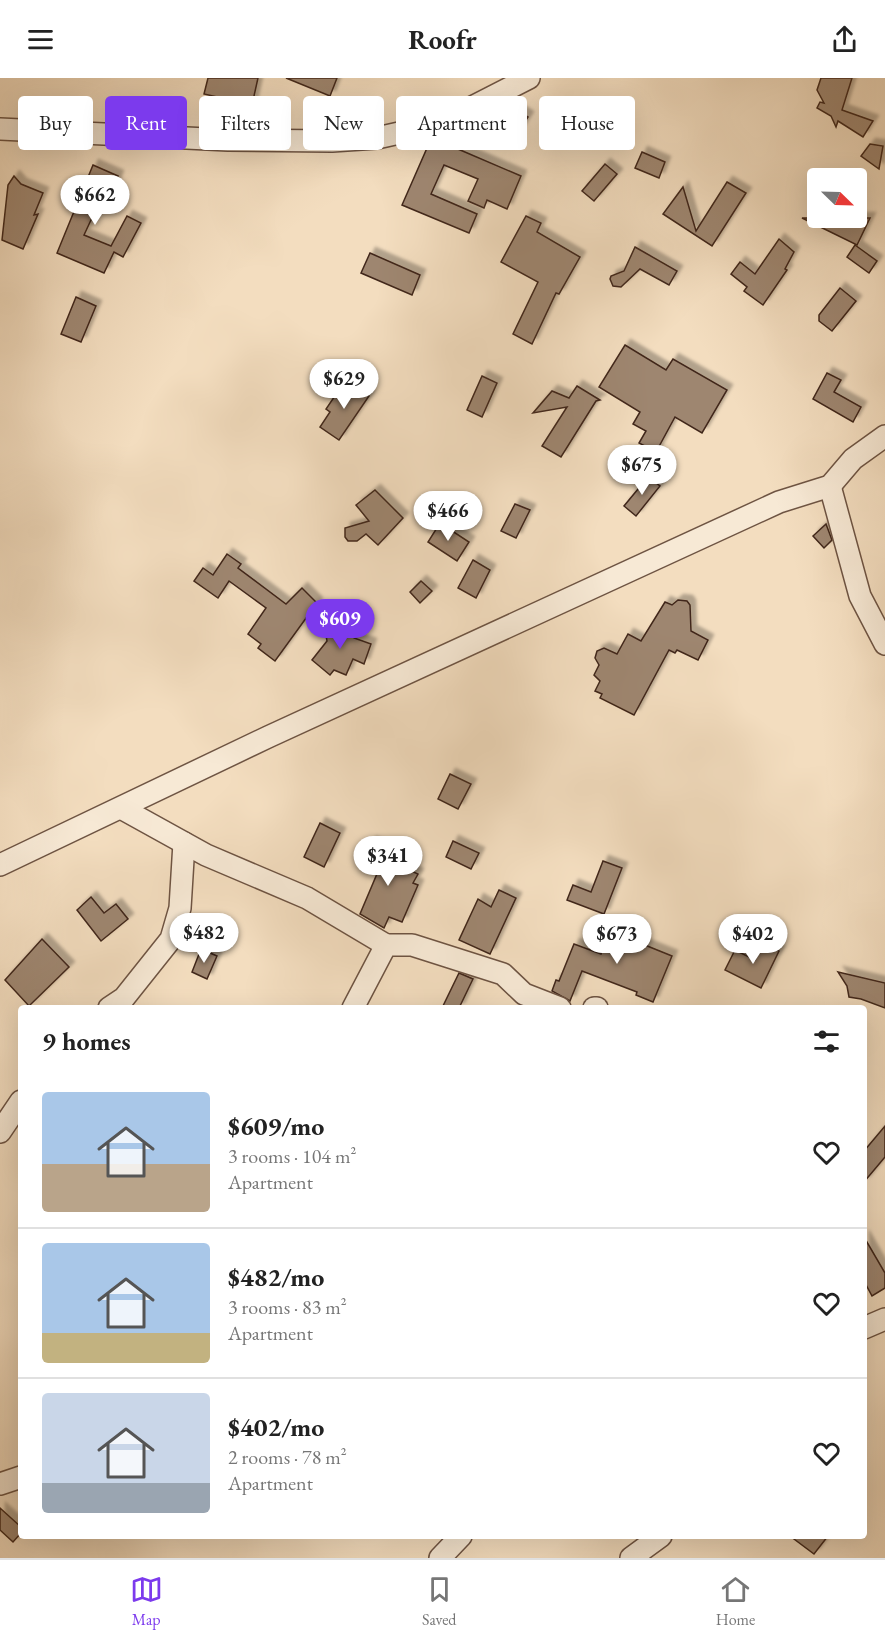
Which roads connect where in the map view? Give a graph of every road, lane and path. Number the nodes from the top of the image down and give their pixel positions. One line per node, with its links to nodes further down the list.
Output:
1 (529, 78): 2 (street)
2 (0, 129)
3 (885, 436): 4 (street)
4 (830, 486): 5 (street); 6 (street)
5 (885, 644)
6 (120, 808): 7 (street); 8 (street)
7 (184, 843): 9 (street); 10 (street)
8 (0, 865)
9 (386, 945): 11 (street); 12 (street)
10 (114, 1005)
11 (355, 1005)
12 (552, 1005)
13 (18, 1105): 14 (street)
14 (0, 1132)
15 (885, 1319): 16 (street)
16 (867, 1327)
17 (18, 1478): 18 (street)
18 (0, 1484)
19 (458, 1539): 21 (street)
20 (657, 1539): 22 (street)
21 (440, 1558)
22 (631, 1558)

